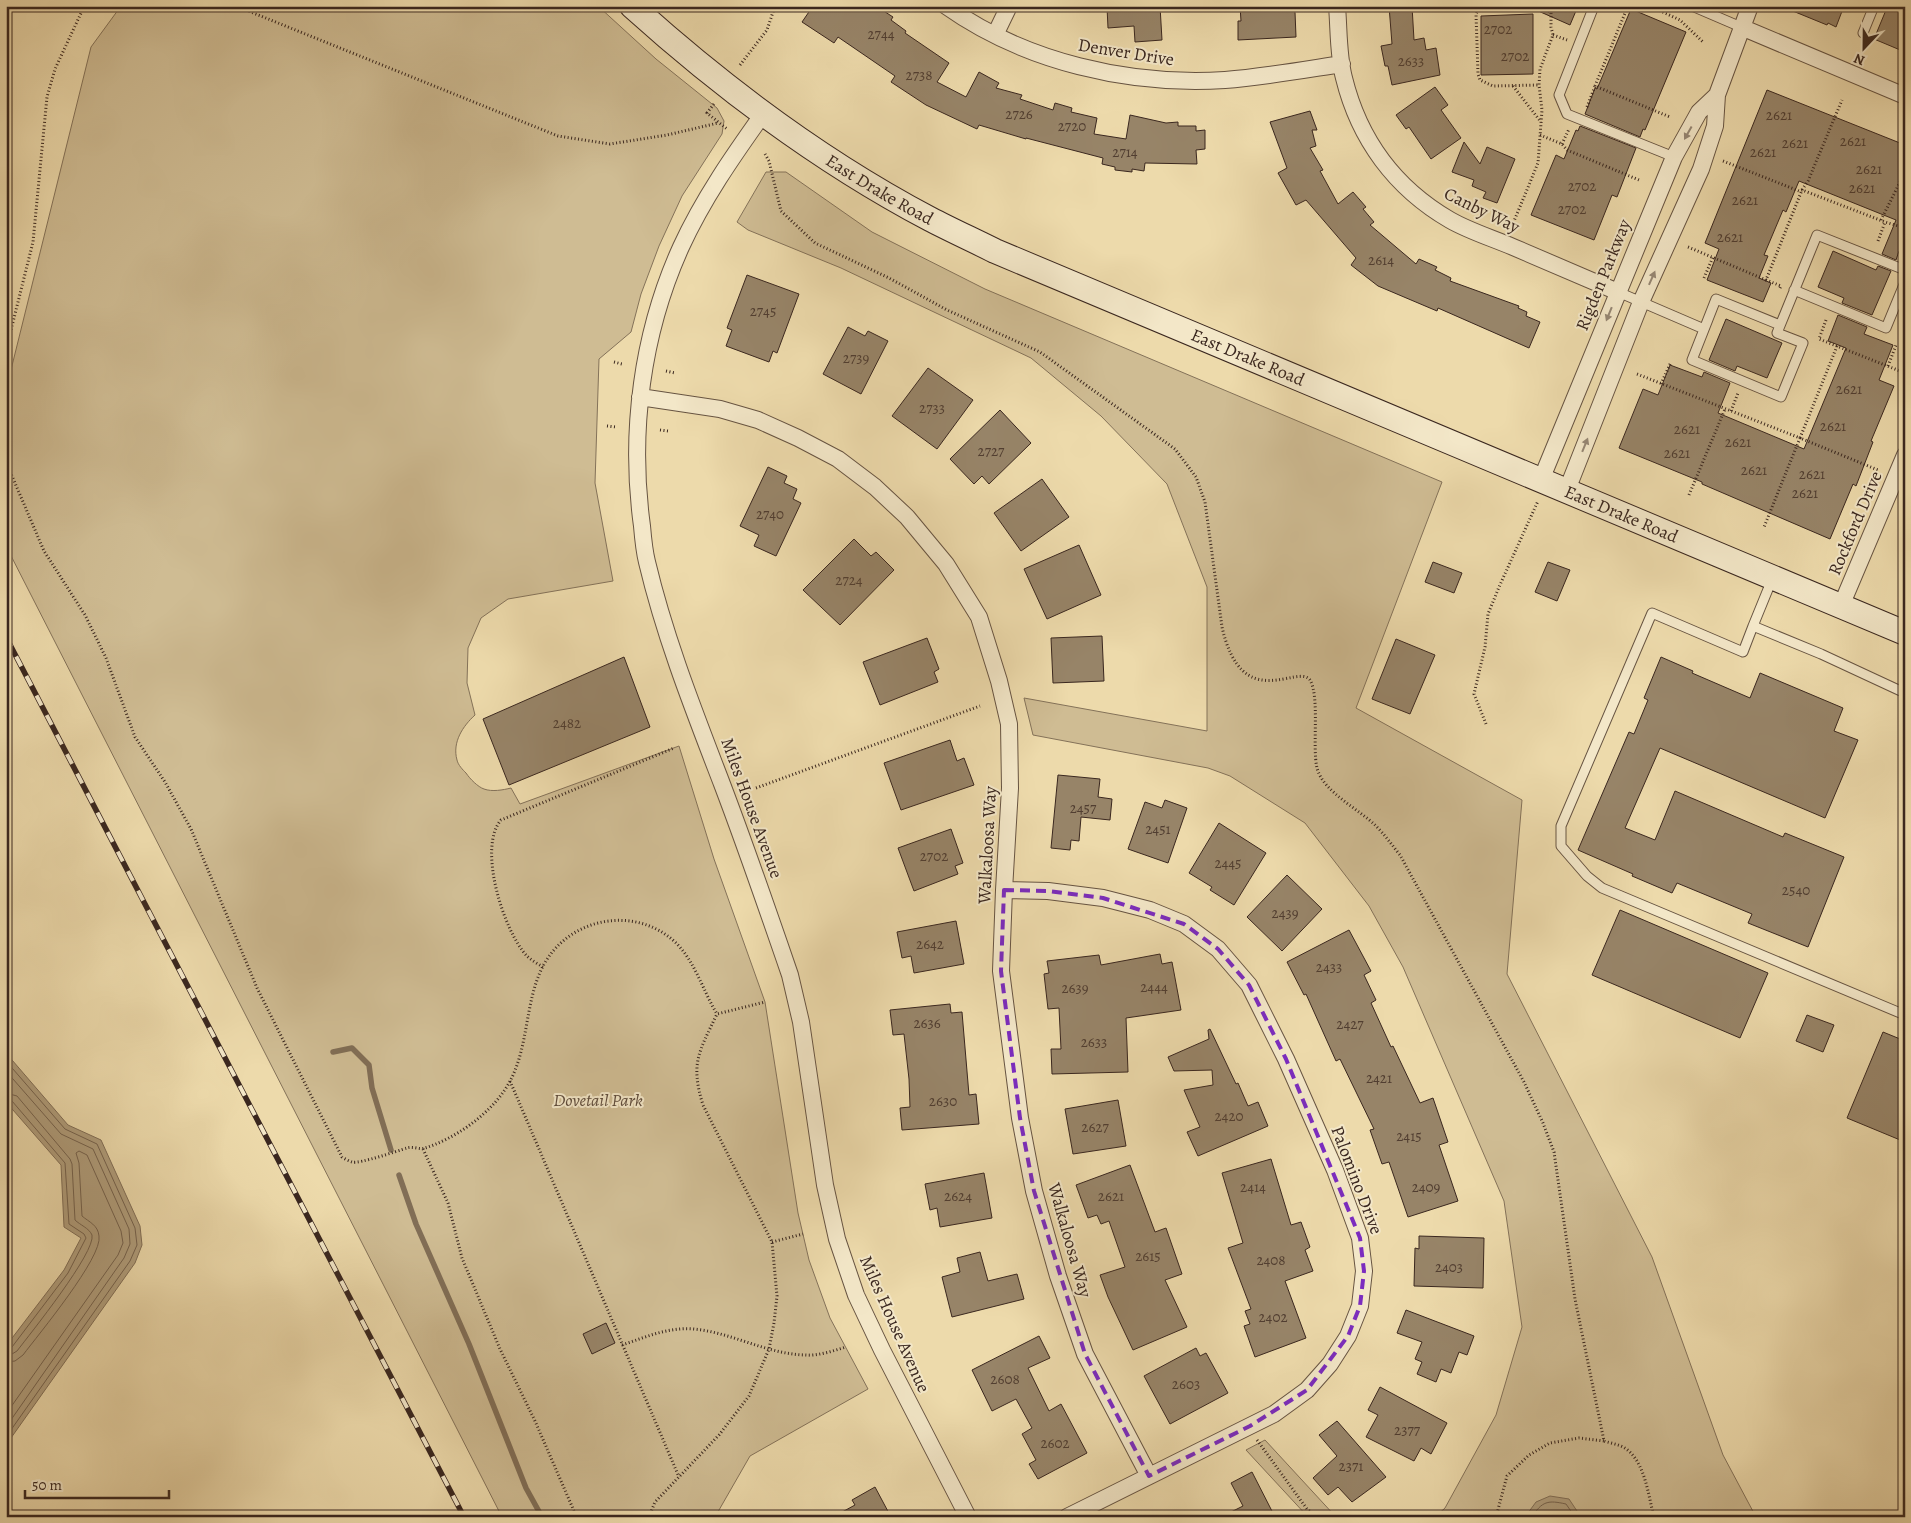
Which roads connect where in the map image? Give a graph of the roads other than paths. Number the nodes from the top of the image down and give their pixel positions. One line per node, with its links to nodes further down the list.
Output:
1 (632, 6): 15 (main road, East Drake Road)
2 (946, 6): 11 (street, Denver Drive)
3 (1009, 6): 11 (street)
4 (1337, 6): 12 (street, Canby Way)
5 (1594, 6): 16 (lane)
6 (1692, 6): 9 (lane)
7 (1750, 6): 9 (street, Rigden Parkway)
8 (1874, 6): 10 (lane)
9 (1741, 27): 13 (street, Rigden Parkway); 14 (street)
10 (1864, 32)
11 (995, 35): 12 (street, Denver Drive)
12 (1342, 64): 20 (street, Canby Way)
13 (1717, 95): 16 (street, Rigden Parkway, one-way to 16); 21 (street, Rigden Parkway, one-way to 13)
14 (1905, 96)
15 (763, 114): 24 (street, Miles House Avenue); 26 (main road, East Drake Road)
16 (1674, 157): 20 (street, Rigden Parkway)
17 (1905, 270): 19 (lane)
18 (1905, 282): 19 (lane)
19 (1794, 290): 22 (lane)
20 (1618, 292): 21 (lane); 26 (street, Rigden Parkway, one-way to 26)
21 (1641, 302): 23 (lane); 26 (street, Rigden Parkway, one-way to 21)
22 (1780, 325): 23 (lane); 23 (lane)
23 (1704, 329)
24 (640, 397): 32 (street, Walkaloosa Way); 35 (street, Miles House Avenue)
25 (1904, 461): 28 (street, Rockford Drive)
26 (1552, 484): 27 (main road, East Drake Road)
27 (1773, 577): 28 (main road, East Drake Road); 29 (lane)
28 (1841, 606): 30 (main road, East Drake Road)
29 (1754, 626): 31 (lane); 33 (lane)
30 (1905, 633)
31 (1905, 693)
32 (1004, 890): 34 (street, Walkaloosa Way); 34 (street, Palomino Drive)
33 (1905, 1015)
34 (1150, 1476): 36 (street, Palomino Drive)
35 (968, 1517)
36 (1067, 1517)

